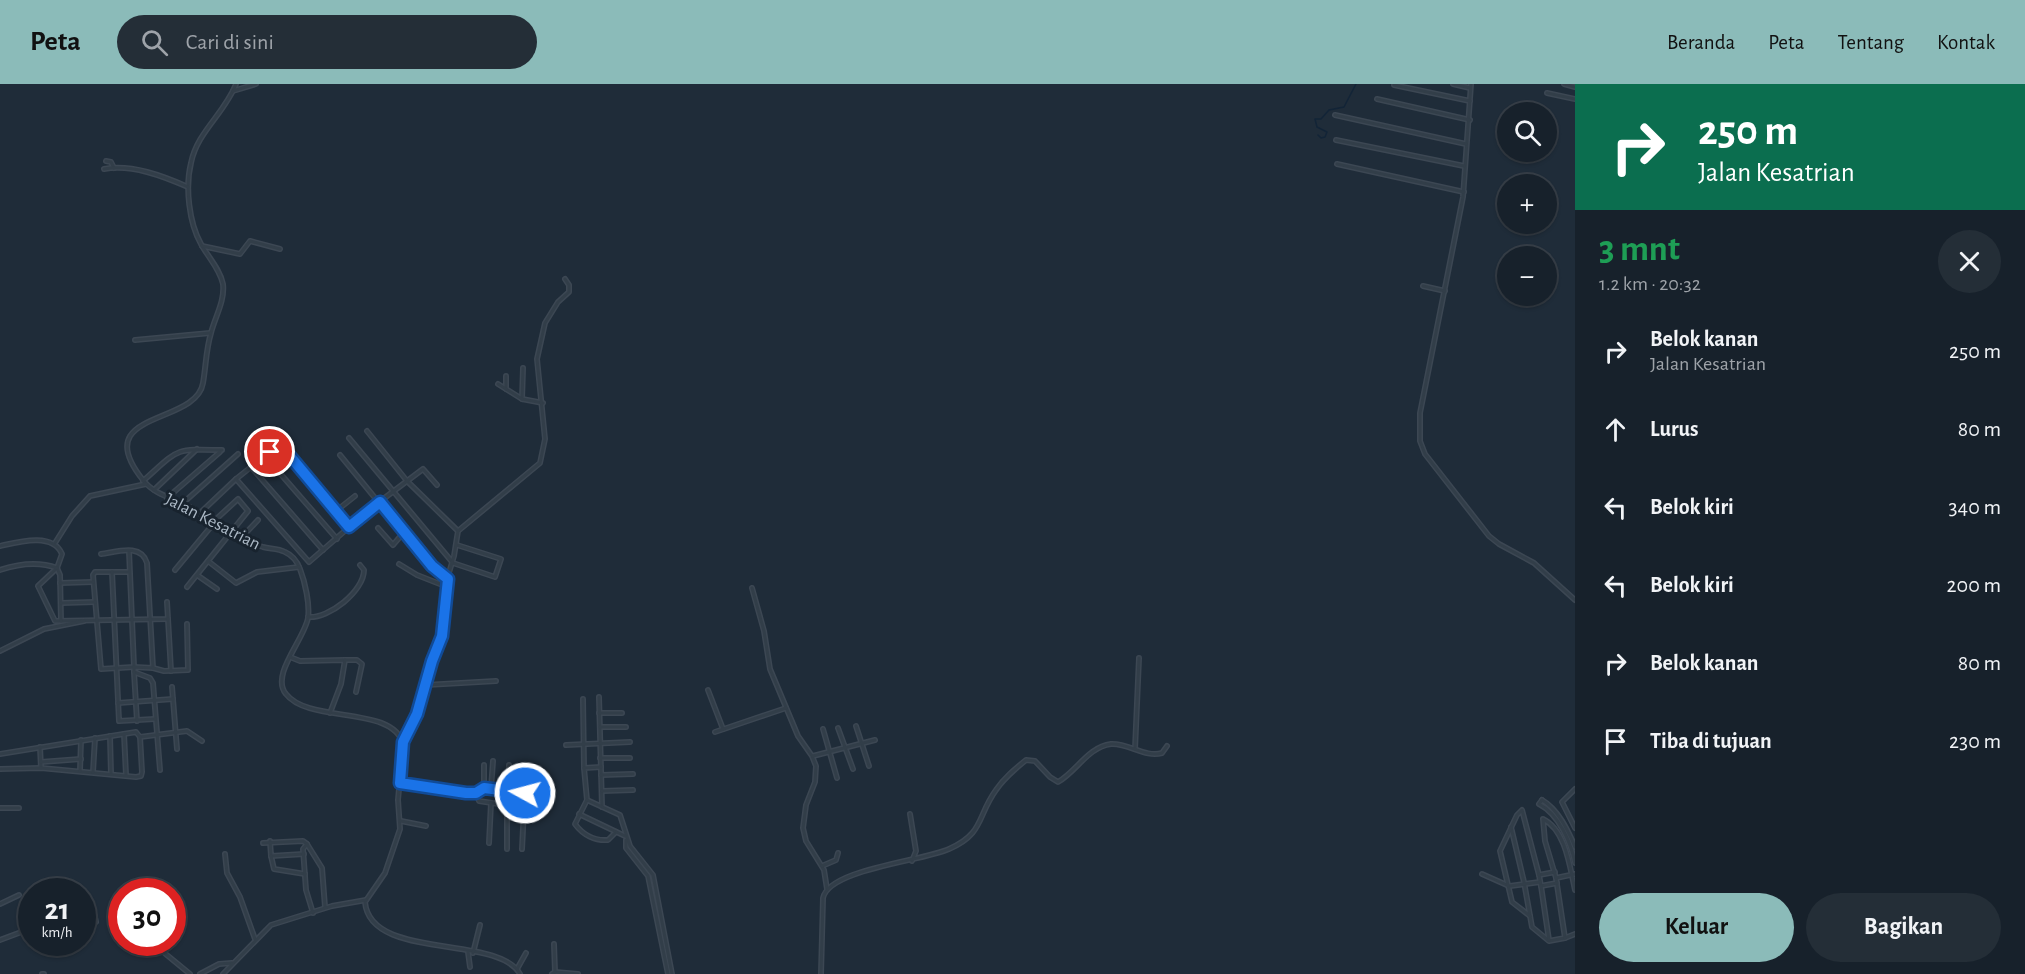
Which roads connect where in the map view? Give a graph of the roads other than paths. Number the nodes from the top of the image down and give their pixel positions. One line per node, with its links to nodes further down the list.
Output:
1 (236, 84): 8 (street, Jalan Kesatrian)
2 (256, 84): 8 (street)
3 (1453, 84): 6 (street)
4 (1564, 84): 7 (street)
5 (1394, 86): 12 (street)
6 (1471, 86): 12 (street)
7 (1575, 87)
8 (233, 91): 22 (street, Jalan Kesatrian)
9 (1547, 93): 11 (street)
10 (1377, 99): 14 (street)
11 (1575, 99)
12 (1470, 101): 14 (street)
13 (1335, 115): 16 (street)
14 (1470, 120): 16 (street)
15 (1336, 140): 19 (street)
16 (1466, 144): 19 (street)
17 (106, 161): 20 (street)
18 (1337, 164): 23 (street)
19 (1464, 166): 23 (street)
20 (114, 168): 21 (street); 22 (street)
21 (104, 169)
22 (188, 188): 24 (street, Jalan Kesatrian)
23 (1464, 192): 28 (street)
24 (202, 246): 25 (street); 29 (street, Jalan Kesatrian)
25 (280, 249)
26 (565, 279): 36 (street)
27 (1423, 286): 28 (street)
28 (1445, 291): 89 (street)
29 (210, 333): 30 (street); 46 (street, Jalan Kesatrian)
30 (135, 340)
31 (523, 368): 35 (street)
32 (507, 376): 34 (street)
33 (498, 384): 34 (street)
34 (506, 389): 35 (street)
35 (522, 399): 36 (street)
36 (543, 403): 61 (street)
37 (367, 431): 45 (street)
38 (349, 438): 49 (street)
39 (199, 448): 46 (street); 48 (street); 51 (street)
40 (237, 454): 53 (street)
41 (340, 455): 52 (street)
42 (265, 456): 43 (street); 54 (street); 64 (street)
43 (251, 467): 44 (street); 68 (street)
44 (236, 479): 55 (street); 68 (street)
45 (407, 480): 47 (street); 49 (street); 61 (street)
46 (145, 482): 48 (street, Jalan Kesatrian); 65 (street)
47 (437, 485)
48 (154, 490): 51 (street, Jalan Kesatrian)
49 (393, 492): 52 (street); 72 (street)
50 (355, 495): 54 (street)
51 (167, 498): 53 (street, Jalan Kesatrian)
52 (380, 502): 58 (street); 62 (street)
53 (183, 503): 55 (street, Jalan Kesatrian)
54 (336, 511): 58 (street)
55 (199, 514): 57 (street, Jalan Kesatrian)
56 (258, 520): 63 (street)
57 (213, 523): 60 (street, Jalan Kesatrian); 60 (street); 78 (street)
58 (349, 527): 64 (street)
59 (378, 528): 62 (street)
60 (230, 531): 63 (street, Jalan Kesatrian); 71 (street)
61 (458, 531): 66 (street)
62 (404, 532): 82 (street)
63 (242, 537): 75 (street, Jalan Kesatrian)
64 (337, 539): 68 (street)
65 (55, 543): 67 (street); 76 (street)
66 (456, 545): 72 (street); 72 (street)
67 (0, 546)
68 (323, 550)
69 (129, 551): 70 (street); 80 (street); 94 (street)
70 (101, 554)
71 (208, 561): 75 (street); 81 (street)
72 (453, 563): 82 (street)
73 (399, 564): 85 (street)
74 (360, 565): 93 (street)
75 (299, 567): 93 (street)
76 (57, 568): 77 (street); 84 (street); 97 (street)
77 (0, 570)
78 (175, 570)
79 (112, 572): 80 (street); 83 (street); 99 (street)
80 (130, 572): 96 (street)
81 (197, 575): 86 (street); 88 (street)
82 (448, 579): 85 (street)
83 (93, 582): 84 (street); 90 (street)
84 (60, 583): 92 (street)
85 (445, 586): 112 (street)
86 (187, 587)
87 (752, 588): 122 (street)
88 (217, 589)
89 (1575, 600)
90 (94, 602): 92 (street); 100 (street)
91 (167, 602): 95 (street)
92 (61, 603): 97 (street)
93 (308, 617): 103 (street)
94 (152, 619): 95 (street); 96 (street); 107 (street)
95 (168, 619): 109 (street)
96 (133, 620): 99 (street); 106 (street)
97 (62, 621): 98 (street)
98 (84, 621): 100 (street); 102 (street)
99 (114, 621): 100 (street); 108 (street)
100 (96, 622): 108 (street)
101 (187, 624): 109 (street)
102 (0, 651)
103 (290, 657): 105 (street); 124 (street)
104 (1139, 658): 154 (street)
105 (345, 660): 115 (street); 124 (street)
106 (134, 667): 107 (street); 108 (street); 110 (street)
107 (153, 668): 109 (street)
108 (116, 669): 121 (street)
109 (171, 671)
110 (134, 672): 119 (street); 120 (street)
111 (496, 681): 112 (street)
112 (425, 685): 144 (street)
113 (172, 687): 117 (street)
114 (708, 690): 132 (street)
115 (356, 692)
116 (599, 697): 123 (street)
117 (172, 699): 119 (street); 135 (street)
118 (583, 699): 147 (street)
119 (154, 700): 120 (street); 126 (street)
120 (136, 701): 121 (street); 127 (street)
121 (118, 703): 127 (street)
122 (786, 708): 132 (street); 157 (street)
123 (599, 712): 125 (street); 129 (street)
124 (330, 713): 144 (street)
125 (622, 713)
126 (155, 719): 127 (street); 137 (street)
127 (137, 720)
128 (856, 726): 146 (street)
129 (600, 727): 130 (street); 148 (street)
130 (626, 727)
131 (838, 728): 150 (street)
132 (723, 729): 134 (street)
133 (823, 729): 155 (street)
134 (715, 732)
135 (175, 733): 137 (street); 143 (street); 153 (street)
136 (124, 734): 138 (street); 139 (street); 176 (street)
137 (157, 735): 139 (street); 171 (street)
138 (110, 736): 140 (street); 174 (street)
139 (140, 736): 176 (street)
140 (95, 738): 141 (street); 173 (street)
141 (81, 740): 152 (street); 160 (street)
142 (875, 740): 146 (street)
143 (202, 741)
144 (403, 742): 179 (street)
145 (630, 742): 148 (street)
146 (860, 742): 150 (street); 165 (street)
147 (584, 744): 148 (street); 149 (street); 168 (street)
148 (600, 744): 158 (street)
149 (567, 745)
150 (845, 746): 155 (street); 170 (street)
151 (1167, 746): 154 (street)
152 (40, 747): 156 (street); 162 (street)
153 (177, 748)
154 (1136, 749): 213 (street)
155 (830, 750): 157 (street); 178 (street)
156 (0, 754)
157 (812, 756): 215 (street)
158 (600, 758): 159 (street); 166 (street)
159 (630, 758)
160 (81, 759): 162 (street); 172 (street)
161 (493, 761): 181 (street)
162 (41, 762): 167 (street)
163 (484, 765): 180 (street)
164 (509, 765): 184 (street)
165 (869, 766)
166 (601, 767): 168 (street); 177 (street)
167 (41, 768): 169 (street); 172 (street)
168 (584, 768): 188 (street)
169 (0, 769)
170 (853, 769)
171 (160, 770)
172 (80, 771): 173 (street)
173 (93, 772): 174 (street)
174 (111, 774): 176 (street)
175 (633, 774): 177 (street)
176 (126, 775)
177 (601, 775): 185 (street)
178 (837, 778)
179 (400, 783): 186 (street); 196 (street)
180 (484, 788): 181 (street); 186 (street)
181 (491, 789): 184 (street)
182 (1575, 789): 199 (street)
183 (633, 790): 185 (street)
184 (508, 791): 187 (street)
185 (602, 791): 191 (street)
186 (476, 793): 189 (street)
187 (525, 793)
188 (586, 800): 191 (street); 194 (street)
189 (491, 803): 190 (street); 204 (street)
190 (507, 806): 207 (street); 208 (street)
191 (602, 807): 201 (street)
192 (0, 808): 193 (street)
193 (19, 808)
194 (579, 814): 200 (street); 200 (street)
195 (910, 814): 213 (street)
196 (401, 821): 197 (street); 229 (street)
197 (426, 826)
198 (1510, 827): 220 (street); 222 (street); 225 (street)
199 (1575, 828)
200 (616, 832): 201 (street)
201 (626, 837): 255 (street)
202 (270, 840): 203 (street); 205 (street); 212 (street)
203 (263, 843)
204 (489, 843)
205 (307, 844): 211 (street); 231 (street)
206 (1574, 847): 206 (street); 214 (street)
207 (507, 849)
208 (522, 849)
209 (838, 853): 215 (street)
210 (225, 854): 239 (street)
211 (304, 854): 212 (street); 217 (street)
212 (271, 856): 217 (street)
213 (912, 861): 226 (street)
214 (1575, 864)
215 (822, 866): 226 (street)
216 (1555, 872): 219 (street); 220 (street); 221 (street)
217 (305, 874): 232 (street)
218 (1482, 874): 225 (street)
219 (1573, 874): 221 (street); 227 (street)
220 (1539, 875): 224 (street)
221 (1556, 878): 223 (street)
222 (1524, 882): 224 (street); 225 (street); 233 (street)
223 (1557, 883): 224 (street); 237 (street)
224 (1541, 884): 240 (street)
225 (1509, 886): 233 (street)
226 (827, 889): 256 (street)
227 (1575, 890)
228 (18, 895): 230 (street)
229 (366, 900): 231 (street); 242 (street)
230 (0, 904)
231 (326, 908): 232 (street)
232 (313, 913): 239 (street)
233 (1530, 916): 240 (street)
234 (480, 925): 244 (street)
235 (18, 933): 238 (street)
236 (1575, 934): 237 (street)
237 (1565, 938): 240 (street)
238 (0, 940)
239 (255, 940): 246 (street)
240 (1549, 941)
241 (554, 944): 249 (street)
242 (468, 952): 244 (street); 247 (street)
243 (526, 952): 248 (street)
244 (473, 953): 248 (street)
245 (168, 956): 250 (street)
246 (234, 963): 251 (street); 252 (street)
247 (470, 967)
248 (517, 969): 253 (street)
249 (553, 973): 254 (street)
250 (190, 974)
251 (200, 974)
252 (223, 974)
253 (520, 974)
254 (578, 974)
255 (670, 974)
256 (821, 974)

